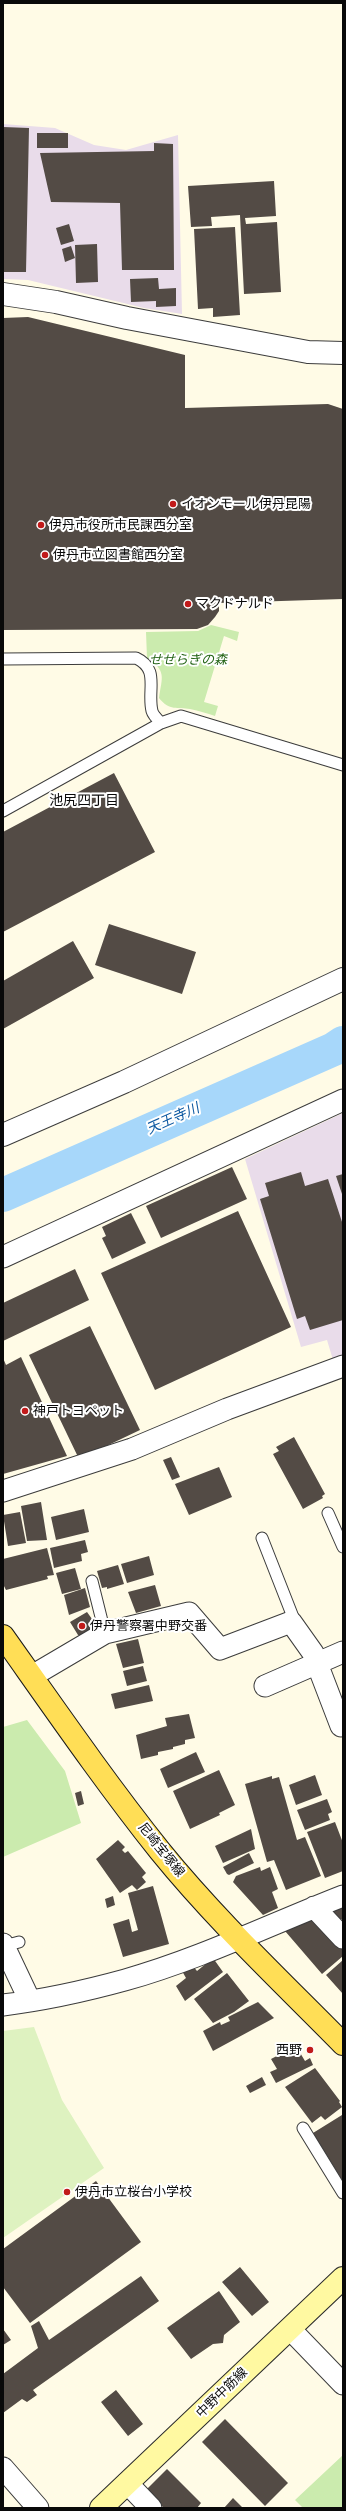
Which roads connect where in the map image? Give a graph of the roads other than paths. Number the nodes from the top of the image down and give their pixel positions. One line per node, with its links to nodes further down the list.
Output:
1 (3, 294): 2 (street)
2 (343, 353)
3 (3, 659): 4 (lane)
4 (161, 723): 5 (lane); 6 (lane)
5 (343, 765)
6 (3, 811)
7 (343, 979): 9 (street)
8 (343, 1100): 10 (street)
9 (3, 1135)
10 (3, 1257)
11 (343, 1366): 12 (street)
12 (3, 1491)
13 (328, 1514): 15 (lane)
14 (262, 1538): 17 (lane)
15 (343, 1546)
16 (92, 1581): 18 (lane)
17 (291, 1622): 18 (street); 21 (street)
18 (105, 1633): 22 (street)
19 (6, 1646): 22 (main road, 尼崎宝塚線)
20 (343, 1652): 21 (street)
21 (316, 1663): 23 (street); 24 (street)
22 (32, 1676): 28 (main road, 尼崎宝塚線)
23 (265, 1686)
24 (341, 1726)
25 (343, 1896): 26 (street)
26 (314, 1907): 27 (street); 28 (street)
27 (343, 1938)
28 (239, 1939): 30 (street); 32 (main road, 尼崎宝塚線)
29 (9, 1944): 30 (street)
30 (30, 2001): 31 (street)
31 (3, 2005)
32 (343, 2044)
33 (303, 2128): 34 (lane)
34 (343, 2193)
35 (343, 2278): 36 (main road, 中野中筋線)
36 (290, 2329): 37 (street); 39 (main road, 中野中筋線)
37 (343, 2384)
38 (3, 2468): 40 (street)
39 (127, 2483): 41 (main road, 中野中筋線); 42 (street)
40 (38, 2508)
41 (101, 2508)
42 (152, 2508)

